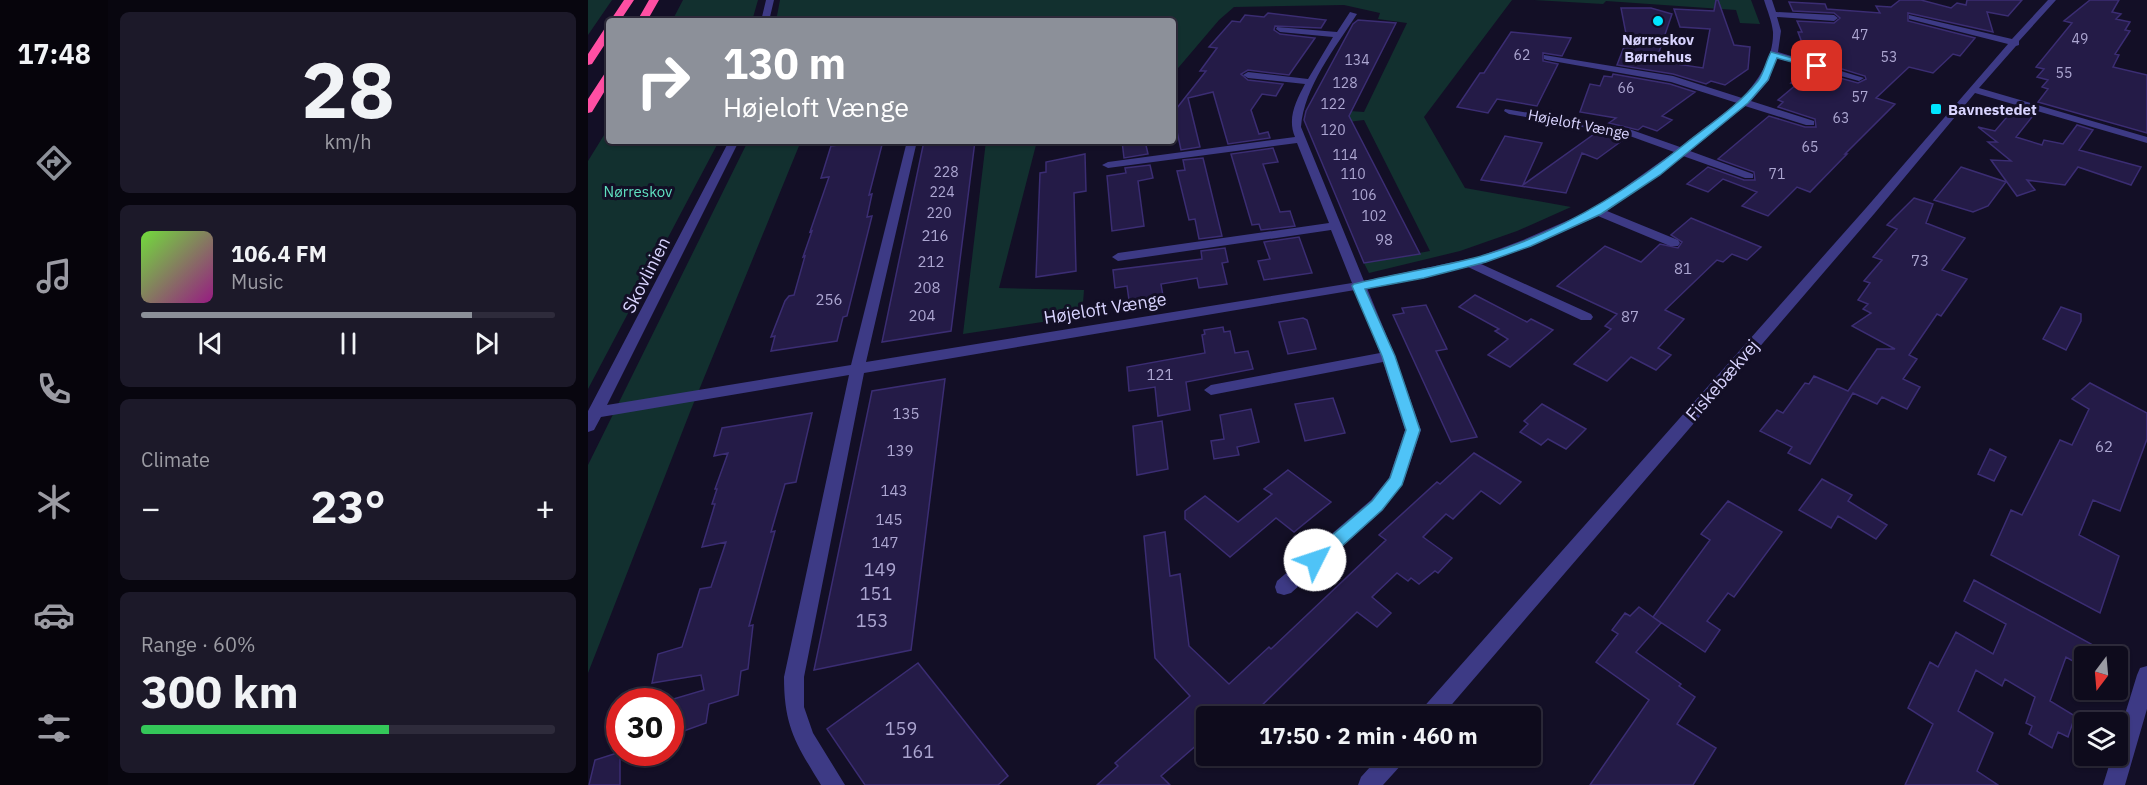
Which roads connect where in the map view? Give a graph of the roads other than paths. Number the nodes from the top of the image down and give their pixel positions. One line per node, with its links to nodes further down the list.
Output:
1 (629, 0): 9 (highway)
2 (654, 0): 10 (highway)
3 (770, 0): 11 (street)
4 (1767, 0): 7 (street, Højeloft Vænge)
5 (2052, 0): 16 (street, Fiskebækvej)
6 (1353, 14): 15 (street)
7 (1773, 14): 12 (street); 17 (street, Højeloft Vænge)
8 (1912, 16): 16 (street)
9 (617, 18)
10 (644, 18)
11 (766, 18)
12 (1834, 18)
13 (1280, 29): 15 (street)
14 (606, 35): 19 (highway)
15 (1340, 35): 23 (street)
16 (2016, 43): 24 (street, Fiskebækvej)
17 (1774, 54): 21 (street); 25 (street, Højeloft Vænge)
18 (1547, 57): 25 (street)
19 (588, 62)
20 (1248, 75): 23 (street)
21 (1859, 78)
22 (606, 80): 26 (highway)
23 (1312, 82): 29 (street)
24 (1972, 89): 30 (street); 50 (street, Fiskebækvej)
25 (1744, 101): 28 (street); 33 (street, Højeloft Vænge)
26 (588, 109)
27 (1509, 111): 33 (street, Højeloft Vænge)
28 (1810, 123)
29 (1300, 139): 34 (street); 37 (street)
30 (2147, 140)
31 (732, 144): 46 (street, Skovlinien)
32 (911, 144): 44 (street)
33 (1682, 151): 35 (street, Højeloft Vænge); 36 (street, Højeloft Vænge)
34 (1108, 165)
35 (1749, 176)
36 (1598, 212): 38 (street); 40 (street, Højeloft Vænge)
37 (1336, 226): 39 (street); 41 (street)
38 (1674, 243)
39 (1118, 256)
40 (1469, 263): 41 (street, Højeloft Vænge); 42 (street)
41 (1358, 286): 43 (street); 44 (street, Højeloft Vænge)
42 (1586, 317)
43 (1388, 356): 45 (street); 48 (street)
44 (858, 368): 46 (street, Højeloft Vænge); 52 (street)
45 (1211, 390)
46 (595, 412): 47 (street, Skovlinien)
47 (588, 426)
48 (1284, 587)
49 (2147, 675): 54 (street)
50 (1438, 706)
51 (1385, 766): 53 (street)
52 (834, 785)
53 (1369, 785)
54 (2114, 785)

